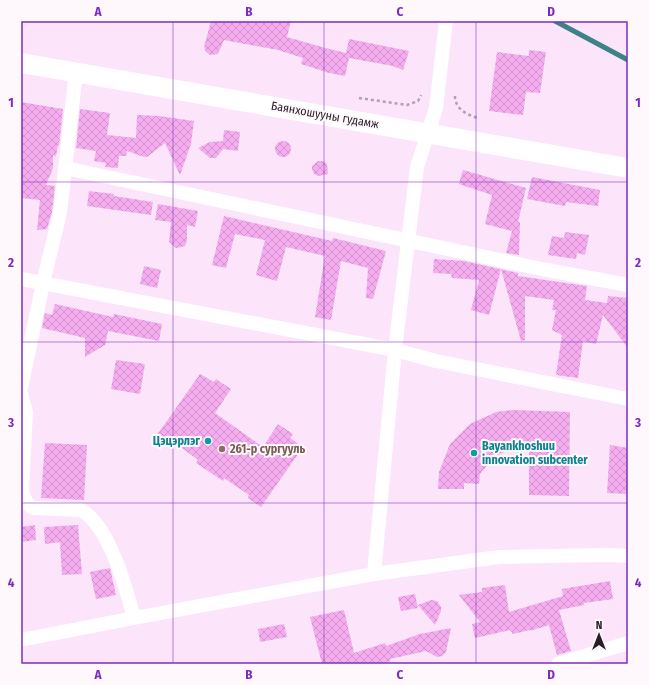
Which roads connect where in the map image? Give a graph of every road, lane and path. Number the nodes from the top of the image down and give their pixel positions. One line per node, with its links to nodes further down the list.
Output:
1 (446, 23): 8 (street)
2 (21, 63): 3 (main road, Баянхошууны гудамж)
3 (76, 72): 8 (main road, Баянхошууны гудамж); 9 (street)
4 (454, 91): 7 (path)
5 (423, 92): 6 (path)
6 (359, 98)
7 (478, 118)
8 (428, 133): 10 (main road, Баянхошууны гудамж); 11 (street)
9 (64, 168): 11 (street); 13 (street)
10 (628, 168)
11 (409, 241): 14 (street); 15 (street)
12 (21, 279): 13 (street)
13 (43, 283): 15 (street); 16 (street)
14 (628, 285)
15 (395, 350): 18 (street); 20 (street)
16 (21, 388)
17 (21, 394): 21 (street)
18 (628, 399)
19 (628, 556): 20 (street)
20 (374, 574): 21 (street)
21 (134, 618): 22 (street)
22 (21, 640)
23 (628, 643): 24 (street)
24 (558, 664)

